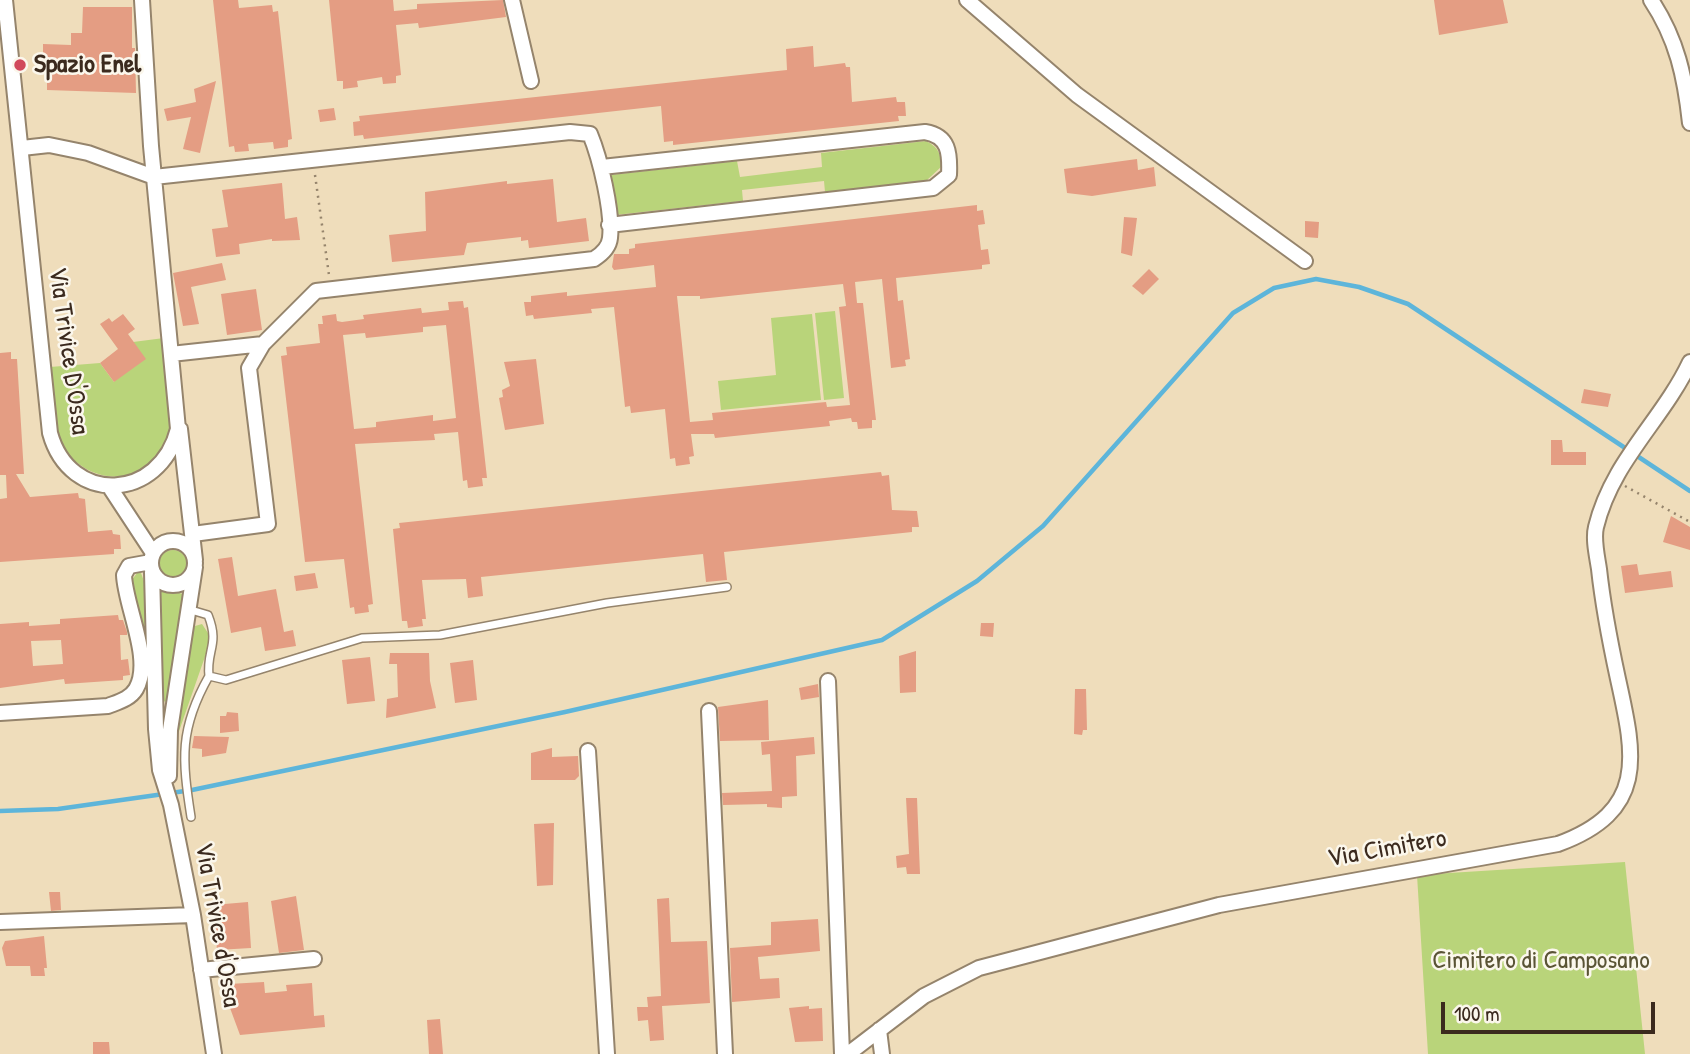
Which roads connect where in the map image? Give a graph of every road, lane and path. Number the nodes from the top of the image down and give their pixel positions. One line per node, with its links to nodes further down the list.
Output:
1 (5, 0): 8 (street, Via Trivice D'Ossa)
2 (142, 0): 11 (street)
3 (512, 0): 6 (street)
4 (967, 0): 13 (street)
5 (1651, 0): 7 (street)
6 (531, 81)
7 (1690, 123)
8 (22, 148): 11 (street); 20 (street, Via Trivice D'Ossa)
9 (313, 160): 10 (street); 11 (street); 14 (path)
10 (602, 167): 12 (street); 12 (street)
11 (154, 177): 16 (street)
12 (609, 225): 14 (street)
13 (1305, 261)
14 (330, 289): 15 (street)
15 (263, 344): 16 (street); 22 (street)
16 (171, 354): 18 (street)
17 (1690, 362): 19 (street, Via Cimitero)
18 (178, 419): 20 (street); 22 (street)
19 (1614, 476): 21 (path); 38 (street, Via Cimitero)
20 (109, 486): 23 (street)
21 (1690, 522)
22 (193, 534): 24 (street)
23 (152, 562): 24 (street); 24 (street); 30 (street); 32 (street)
24 (195, 564): 26 (street)
25 (727, 587): 27 (lane)
26 (191, 610): 27 (lane); 32 (street)
27 (209, 676): 33 (lane)
28 (828, 681): 42 (street)
29 (709, 711): 41 (street)
30 (0, 713)
31 (588, 751): 40 (street)
32 (164, 770): 34 (street, Via Trivice d'Ossa)
33 (191, 817)
34 (192, 915): 35 (street); 37 (street, Via Trivice d'Ossa)
35 (0, 922)
36 (314, 959): 37 (street)
37 (201, 970): 39 (street, Via Trivice d'Ossa)
38 (879, 1030): 43 (street, Via Cimitero); 44 (street)
39 (214, 1054)
40 (607, 1054)
41 (725, 1054)
42 (842, 1054)
43 (848, 1054)
44 (882, 1054)

